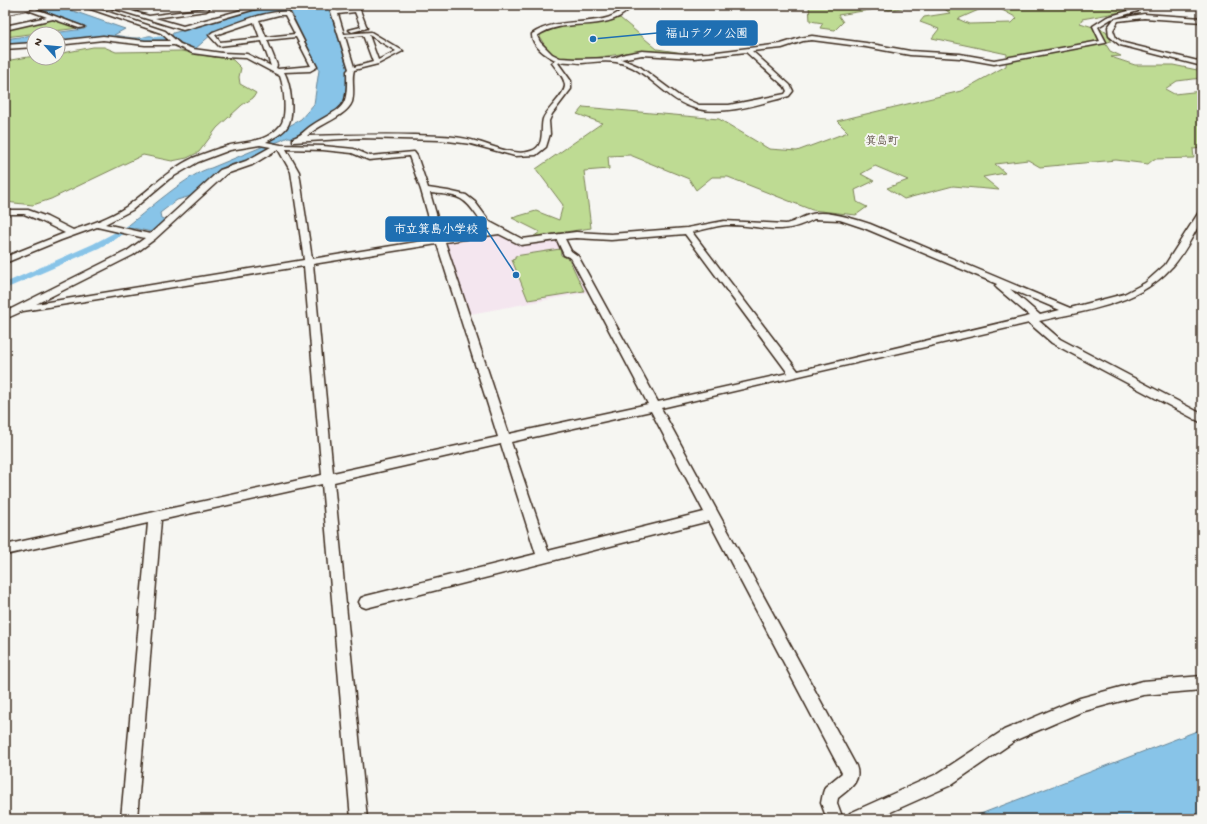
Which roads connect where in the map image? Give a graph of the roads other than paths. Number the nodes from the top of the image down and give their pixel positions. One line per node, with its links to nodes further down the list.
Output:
1 (20, 5): 12 (street); 13 (street)
2 (37, 5): 13 (street, bridge)
3 (82, 5): 16 (street)
4 (105, 5): 14 (street)
5 (165, 5): 14 (street)
6 (266, 5): 20 (street)
7 (332, 5): 15 (street)
8 (624, 5): 35 (street)
9 (1129, 5): 19 (street)
10 (205, 7): 18 (street); 20 (street)
11 (356, 8): 15 (street); 26 (street)
12 (30, 9): 13 (street); 17 (street)
13 (5, 11)
14 (125, 11): 18 (street)
15 (334, 13): 26 (street)
16 (109, 14): 18 (street); 31 (street)
17 (53, 17): 24 (street); 25 (street)
18 (148, 17): 20 (street)
19 (1109, 18): 22 (street); 34 (street)
20 (214, 20)
21 (256, 20): 28 (street); 29 (street); 29 (street)
22 (1116, 20): 23 (street); 38 (street)
23 (1202, 20)
24 (81, 27)
25 (5, 28)
26 (340, 33): 27 (street); 39 (street)
27 (365, 33): 37 (street); 37 (street)
28 (299, 35): 29 (street); 40 (street)
29 (263, 39): 40 (street)
30 (66, 42): 31 (street)
31 (176, 42): 40 (street)
32 (26, 46): 33 (street)
33 (5, 47)
34 (747, 50): 36 (street); 36 (street)
35 (560, 60): 36 (street); 41 (street)
36 (616, 60)
37 (376, 63): 39 (street)
38 (1202, 64)
39 (352, 69): 41 (street)
40 (275, 70): 42 (street)
41 (299, 139): 43 (street)
42 (260, 143): 43 (street); 47 (street)
43 (280, 147): 44 (street); 51 (street); 55 (street)
44 (425, 190): 48 (street); 53 (street)
45 (5, 212): 50 (street)
46 (1202, 214): 58 (street)
47 (97, 225): 50 (street); 51 (street)
48 (499, 231): 52 (street); 53 (street)
49 (687, 231): 52 (street); 56 (street); 61 (street)
50 (72, 233): 54 (street)
51 (152, 237): 57 (street)
52 (560, 238): 62 (street)
53 (440, 241): 55 (street); 64 (street)
54 (5, 260)
55 (308, 261): 57 (street); 65 (street)
56 (994, 280): 58 (street); 60 (street)
57 (22, 308): 59 (street)
58 (1069, 311): 60 (street)
59 (5, 316)
60 (1034, 319): 61 (street); 63 (street)
61 (795, 374): 62 (street)
62 (653, 406): 64 (street); 66 (street)
63 (1202, 419)
64 (503, 438): 65 (street); 69 (street)
65 (328, 478): 67 (street); 73 (street)
66 (712, 515): 69 (street); 74 (street)
67 (155, 518): 68 (street); 72 (street)
68 (5, 550)
69 (543, 557): 70 (street)
70 (366, 602)
71 (1202, 683): 75 (street)
72 (129, 819)
73 (359, 819)
74 (835, 819)
75 (856, 819)

